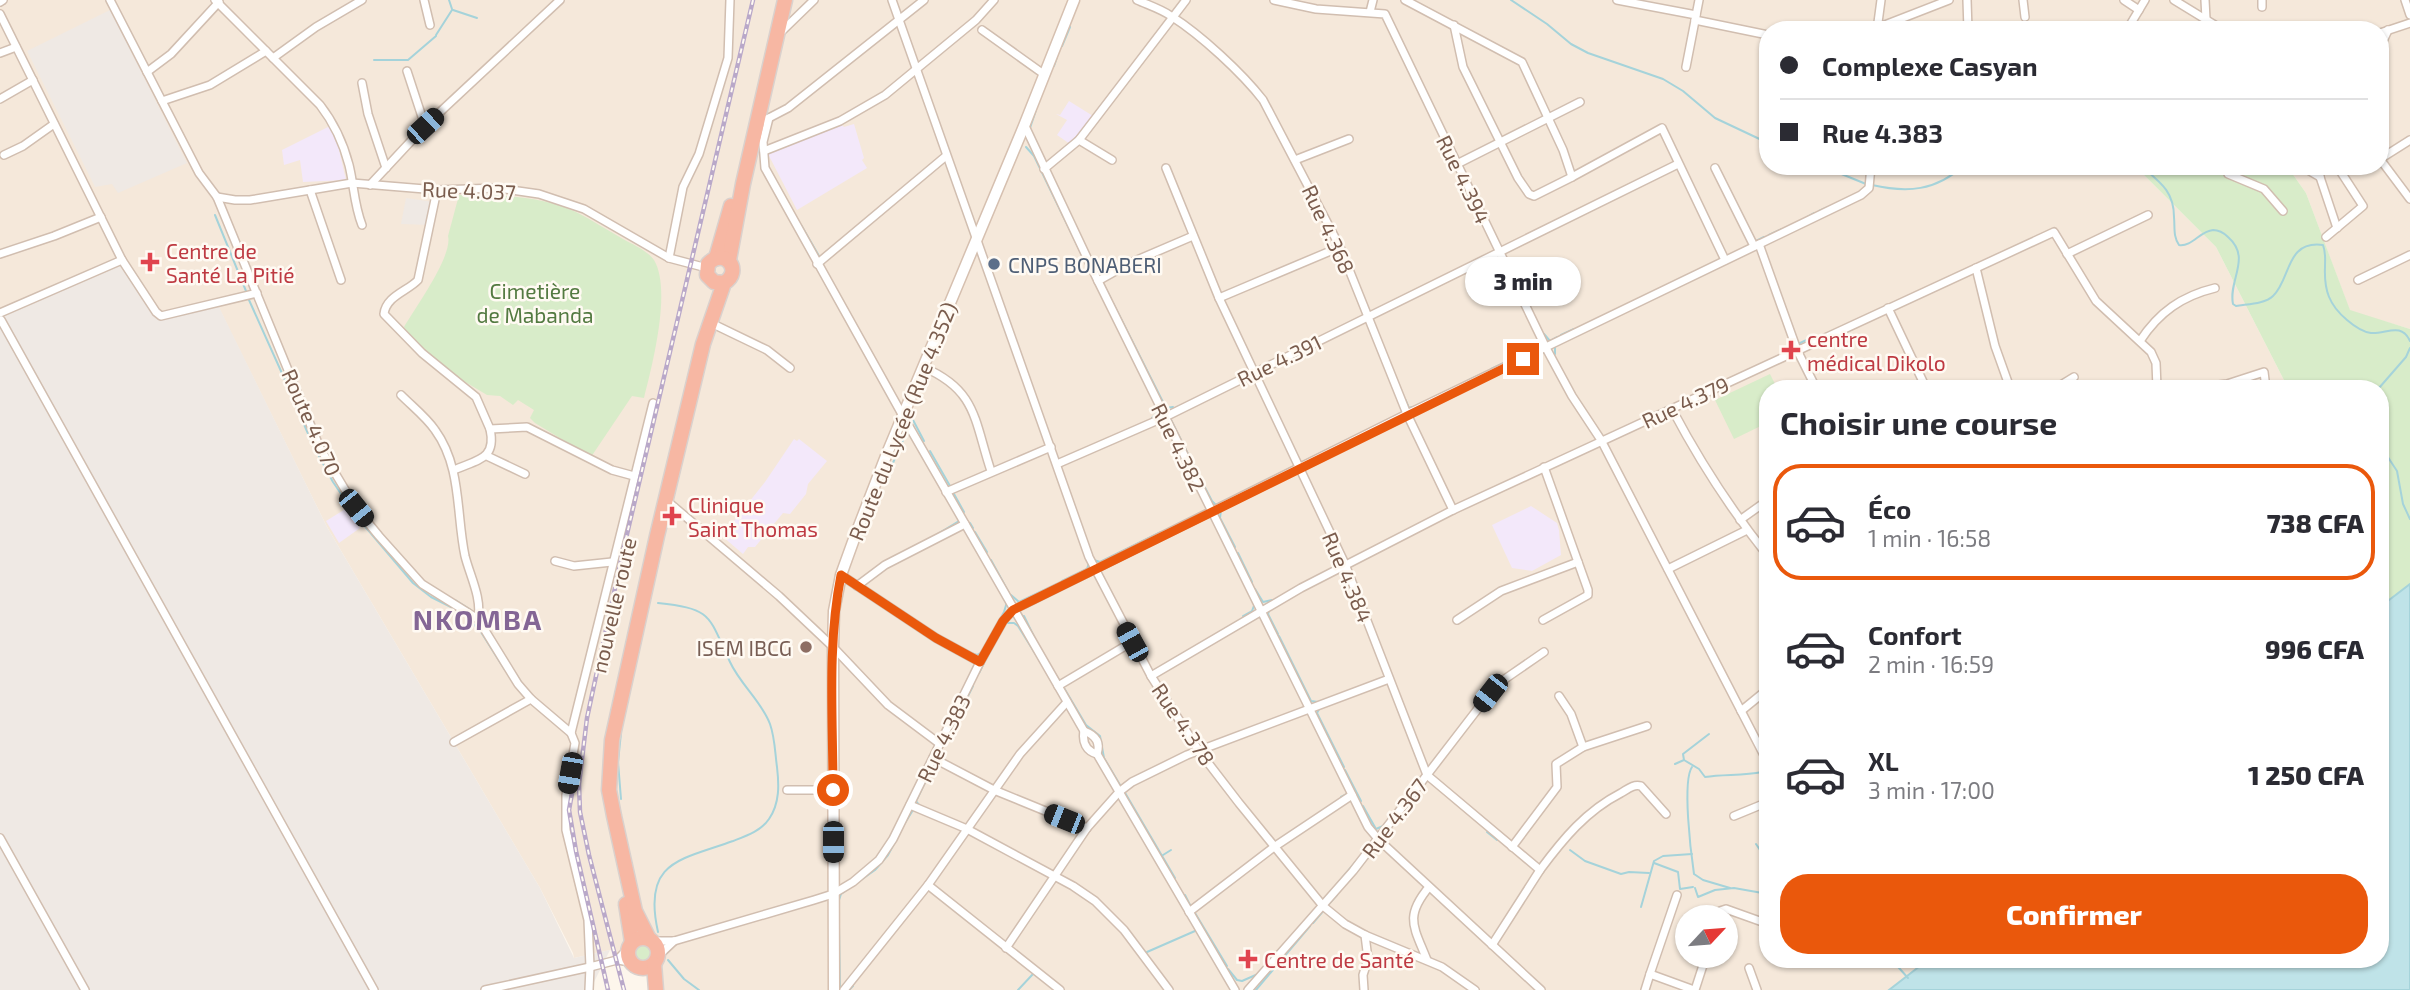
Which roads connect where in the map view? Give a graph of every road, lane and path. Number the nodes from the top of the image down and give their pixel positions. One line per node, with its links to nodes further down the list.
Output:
1 (110, 0): 60 (street, Route 4.070)
2 (362, 0): 56 (street)
3 (424, 0): 47 (street)
4 (546, 0): 31 (street)
5 (561, 0): 31 (street)
6 (730, 0): 115 (street)
7 (777, 0): 120 (highway, nouvelle route)
8 (785, 0): 52 (highway, nouvelle route)
9 (814, 0): 52 (street)
10 (892, 0): 45 (street, Rue 4.378)
11 (924, 0): 45 (street)
12 (994, 0): 58 (street)
13 (1074, 0): 61 (main road, Route du Lycée (Rue 4.352))
14 (1137, 0): 37 (street, Rue 4.368)
15 (1186, 0): 37 (street)
16 (1274, 0): 33 (street)
17 (1373, 0): 33 (street)
18 (1405, 0): 48 (street)
19 (1617, 0): 38 (street)
20 (1699, 0): 38 (street)
21 (1881, 0): 40 (street)
22 (1949, 0): 41 (street)
23 (1967, 0): 42 (street)
24 (2023, 0): 36 (street)
25 (2124, 0): 32 (street)
26 (2145, 0): 32 (street)
27 (2174, 0): 39 (street)
28 (2205, 0): 39 (street)
29 (2405, 0): 35 (street)
30 (218, 1): 54 (street); 60 (street)
31 (550, 9): 70 (street)
32 (2139, 10): 43 (street)
33 (1370, 12): 82 (street, Rue 4.394)
34 (0, 15): 53 (street)
35 (2410, 15)
36 (2025, 17)
37 (1174, 18): 73 (street); 81 (street, Rue 4.368)
38 (1696, 18): 51 (street); 57 (street)
39 (2206, 19): 44 (street)
40 (1878, 21)
41 (1897, 21)
42 (1968, 21)
43 (2132, 21)
44 (2209, 21)
45 (899, 22): 58 (street, Rue 4.378); 68 (street)
46 (2410, 23): 49 (street)
47 (429, 25)
48 (1454, 25): 67 (street); 75 (street)
49 (2389, 29)
50 (982, 30): 61 (street)
51 (1759, 33)
52 (778, 34): 68 (highway, nouvelle route)
53 (16, 47): 55 (street); 62 (street)
54 (266, 51): 56 (street); 65 (street)
55 (0, 53)
56 (273, 58): 95 (street)
57 (1686, 67)
58 (916, 70): 76 (street); 79 (street, Rue 4.378)
59 (407, 71): 70 (street)
60 (147, 72): 65 (street, Route 4.070)
61 (1045, 75): 71 (main road, Route du Lycée (Rue 4.352))
62 (33, 80): 64 (street); 69 (street)
63 (362, 83): 84 (street)
64 (0, 99)
65 (162, 101): 99 (street, Route 4.070)
66 (1580, 102): 67 (street)
67 (1548, 118): 75 (street); 93 (street)
68 (763, 120): 76 (street); 120 (highway, nouvelle route)
69 (54, 124): 78 (street); 103 (street)
70 (425, 126): 84 (street)
71 (1024, 126): 87 (street, Rue 4.382); 108 (main road, Route du Lycée (Rue 4.352))
72 (1349, 139): 81 (street)
73 (1079, 140): 80 (street); 87 (street)
74 (2410, 140): 77 (street)
75 (1500, 143): 82 (street); 93 (street)
76 (764, 151): 118 (street)
77 (2389, 153)
78 (4, 155)
79 (946, 156): 108 (street, Rue 4.378); 118 (street)
80 (1112, 160)
81 (1295, 160): 110 (street, Rue 4.368)
82 (1457, 164): 111 (street, Rue 4.394)
83 (1678, 164): 93 (street); 111 (street, Rue 4.391); 117 (street)
84 (386, 168): 96 (street)
85 (1166, 168): 106 (street, Rue 4.384)
86 (1715, 168): 109 (street)
87 (1044, 169): 123 (street, Rue 4.382)
88 (2389, 171): 100 (street)
89 (1871, 175): 109 (street, Rue 4.383)
90 (2230, 175): 101 (street)
91 (2317, 175): 94 (street)
92 (2343, 175): 105 (street)
93 (1572, 177)
94 (2320, 177): 105 (street)
95 (352, 183): 96 (street, Rue 4.037); 97 (street, Rue 4.037); 104 (street)
96 (370, 185): 98 (street, Rue 4.037)
97 (310, 190): 99 (street, Rue 4.037); 121 (street)
98 (437, 190): 115 (street, Rue 4.037); 151 (street)
99 (216, 197): 125 (street, Route 4.070)
100 (2410, 199)
101 (2283, 211)
102 (2148, 215): 113 (street)
103 (101, 217): 112 (street); 116 (street)
104 (362, 225)
105 (2337, 228): 107 (street)
106 (1193, 236): 123 (street); 126 (street, Rue 4.384)
107 (2326, 237)
108 (976, 239): 134 (main road, Route du Lycée (Rue 4.352)); 153 (street, Rue 4.378)
109 (1756, 245): 117 (street, Rue 4.383); 133 (street)
110 (1340, 247): 126 (street); 128 (street, Rue 4.368)
111 (1500, 253): 128 (street, Rue 4.391); 132 (street, Rue 4.394)
112 (0, 254)
113 (2067, 254): 119 (street, Rue 4.379); 131 (street, Rue 4.379)
114 (2410, 255): 122 (street)
115 (669, 258): 120 (street, Rue 4.037)
116 (122, 260): 125 (street); 129 (street)
117 (1724, 260): 132 (street, Rue 4.383)
118 (817, 264): 149 (street)
119 (1976, 268): 127 (street, Rue 4.379); 140 (street)
120 (718, 270): 130 (highway, nouvelle route); 170 (highway, nouvelle route)
121 (341, 280)
122 (2358, 280)
123 (1098, 281): 150 (street, Rue 4.382)
124 (2215, 288): 131 (street)
125 (257, 293): 182 (street, Route 4.070)
126 (1219, 298): 136 (street, Rue 4.384)
127 (1888, 308): 133 (street, Rue 4.379); 139 (street)
128 (1367, 316): 136 (street, Rue 4.391); 148 (street, Rue 4.368)
129 (1, 317): 247 (street)
130 (710, 322): 135 (street); 163 (highway, nouvelle route)
131 (2140, 341): 142 (street, Rue 4.379)
132 (1546, 348): 148 (street, Rue 4.383); 152 (street, Rue 4.394)
133 (1797, 350): 138 (street); 147 (street, Rue 4.379)
134 (923, 367): 149 (main road, Route du Lycée (Rue 4.352)); 159 (street)
135 (790, 368)
136 (1255, 372): 150 (street, Rue 4.391); 157 (street, Rue 4.384)
137 (2074, 377): 141 (street)
138 (1812, 380)
139 (1922, 380)
140 (2007, 380)
141 (2069, 380)
142 (2157, 380)
143 (2239, 380): 144 (street)
144 (2265, 380)
145 (401, 395): 158 (street)
146 (653, 403): 161 (street)
147 (1672, 408): 152 (street, Rue 4.379); 167 (street)
148 (1407, 414): 157 (street, Rue 4.383); 165 (street, Rue 4.368)
149 (903, 416): 162 (street); 176 (main road, Route du Lycée (Rue 4.352))
150 (1165, 417): 155 (street, Rue 4.391); 166 (street, Rue 4.382)
151 (490, 429): 154 (street); 161 (street)
152 (1601, 440): 156 (street, Rue 4.379); 177 (street, Rue 4.394)
153 (1051, 447): 155 (street, Rue 4.378); 159 (street)
154 (487, 456): 158 (street); 160 (street)
155 (1058, 464): 178 (street, Rue 4.378)
156 (1544, 467): 165 (street, Rue 4.379); 174 (street)
157 (1300, 468): 166 (street, Rue 4.383); 175 (street, Rue 4.384)
158 (454, 470): 182 (street)
159 (991, 471): 162 (street)
160 (525, 474)
161 (634, 476): 173 (street)
162 (946, 492): 168 (street)
163 (666, 499): 170 (highway, nouvelle route); 186 (street)
164 (1759, 506): 167 (street)
165 (1454, 510): 175 (street, Rue 4.379)
166 (1212, 512): 178 (street, Rue 4.383); 181 (street, Rue 4.382)
167 (1740, 520): 169 (street)
168 (965, 524): 179 (street); 180 (street)
169 (1747, 530): 171 (street); 177 (street)
170 (653, 536): 190 (highway, nouvelle route)
171 (1759, 545)
172 (555, 561): 173 (street)
173 (612, 562): 201 (street)
174 (1578, 562): 183 (street); 184 (street)
175 (1345, 564): 181 (street, Rue 4.379); 191 (street, Rue 4.384)
176 (842, 568): 179 (street); 186 (main road, Route du Lycée (Rue 4.352))
177 (1668, 569): 198 (street, Rue 4.394)
178 (1094, 571): 180 (street, Rue 4.383); 185 (street, Rue 4.378)
179 (857, 586): 188 (street)
180 (1013, 610): 188 (street, Rue 4.383); 192 (street)
181 (1261, 610): 189 (street, Rue 4.379); 197 (street, Rue 4.382)
182 (478, 619): 195 (street, Route 4.070)
183 (1457, 620)
184 (1543, 620)
185 (1132, 642): 189 (street, Rue 4.378); 192 (street)
186 (833, 647): 203 (street); 211 (main road, Route du Lycée (Rue 4.352))
187 (1544, 652): 209 (street, Rue 4.367)
188 (980, 662): 203 (street, Rue 4.383)
189 (1151, 676): 206 (street, Rue 4.378)
190 (621, 677): 236 (highway, nouvelle route); 240 (highway, nouvelle route)
191 (1390, 679): 197 (street); 209 (street, Rue 4.384)
192 (1058, 686): 196 (street)
193 (1559, 696): 205 (street)
194 (1759, 696): 198 (street)
195 (531, 699): 201 (street, Route 4.070); 202 (street)
196 (1067, 702): 200 (street); 212 (street)
197 (1310, 710): 206 (street); 214 (street, Rue 4.382)
198 (1741, 711): 204 (street, Rue 4.394)
199 (1647, 726): 205 (street)
200 (1084, 731): 207 (street); 207 (street)
201 (571, 733): 242 (street)
202 (454, 742)
203 (940, 744): 208 (street, Rue 4.383)
204 (1759, 746)
205 (1583, 747): 224 (street)
206 (1199, 751): 213 (street); 223 (street, Rue 4.378)
207 (1097, 754): 213 (street)
208 (933, 758): 212 (street); 215 (street, Rue 4.383)
209 (1427, 775): 222 (street, Rue 4.367); 224 (street, Rue 4.384)
210 (787, 790): 211 (street)
211 (833, 790): 229 (main road, Route du Lycée (Rue 4.352))
212 (994, 790): 219 (street); 220 (street)
213 (1119, 792): 219 (street); 232 (street)
214 (1352, 795): 222 (street, Rue 4.382); 223 (street)
215 (910, 805): 220 (street); 229 (street, Rue 4.383)
216 (1759, 806): 218 (street)
217 (1666, 814): 225 (street)
218 (1734, 816)
219 (1087, 828): 226 (street)
220 (967, 829): 226 (street); 227 (street)
221 (0, 838): 246 (street)
222 (1379, 840): 228 (street, Rue 4.382); 231 (street, Rue 4.367)
223 (1275, 847): 231 (street, Rue 4.378); 232 (street)
224 (1512, 847): 225 (street, Rue 4.384)
225 (1539, 870): 238 (street)
226 (1055, 875): 239 (street); 255 (street)
227 (928, 885): 239 (street); 253 (street)
228 (1429, 887): 238 (street, Rue 4.382); 241 (street)
229 (833, 894): 237 (street, Rue 4.383); 252 (main road, Route du Lycée (Rue 4.352))
230 (1677, 895): 245 (street)
231 (1323, 906): 235 (street, Rue 4.378); 257 (street, Rue 4.367)
232 (1189, 912): 256 (street)
233 (1738, 913): 234 (street)
234 (1759, 921)
235 (1365, 935): 241 (street, Rue 4.378); 258 (street)
236 (651, 940): 237 (street); 240 (highway)
237 (674, 941): 240 (street)
238 (1492, 945): 260 (street, Rue 4.382)
239 (1006, 948): 254 (street)
240 (638, 957): 242 (street); 250 (highway); 251 (highway)
241 (1427, 960): 259 (street, Rue 4.378)
242 (590, 967): 248 (street); 249 (street)
243 (1702, 968): 262 (street)
244 (1749, 968): 263 (street)
245 (1650, 974): 261 (street); 262 (street)
246 (85, 990)
247 (374, 990)
248 (485, 990)
249 (589, 990)
250 (648, 990)
251 (656, 990)
252 (834, 990)
253 (844, 990)
254 (1060, 990)
255 (1169, 990)
256 (1235, 990)
257 (1248, 990)
258 (1364, 990)
259 (1475, 990)
260 (1541, 990)
261 (1645, 990)
262 (1695, 990)
263 (1757, 990)

